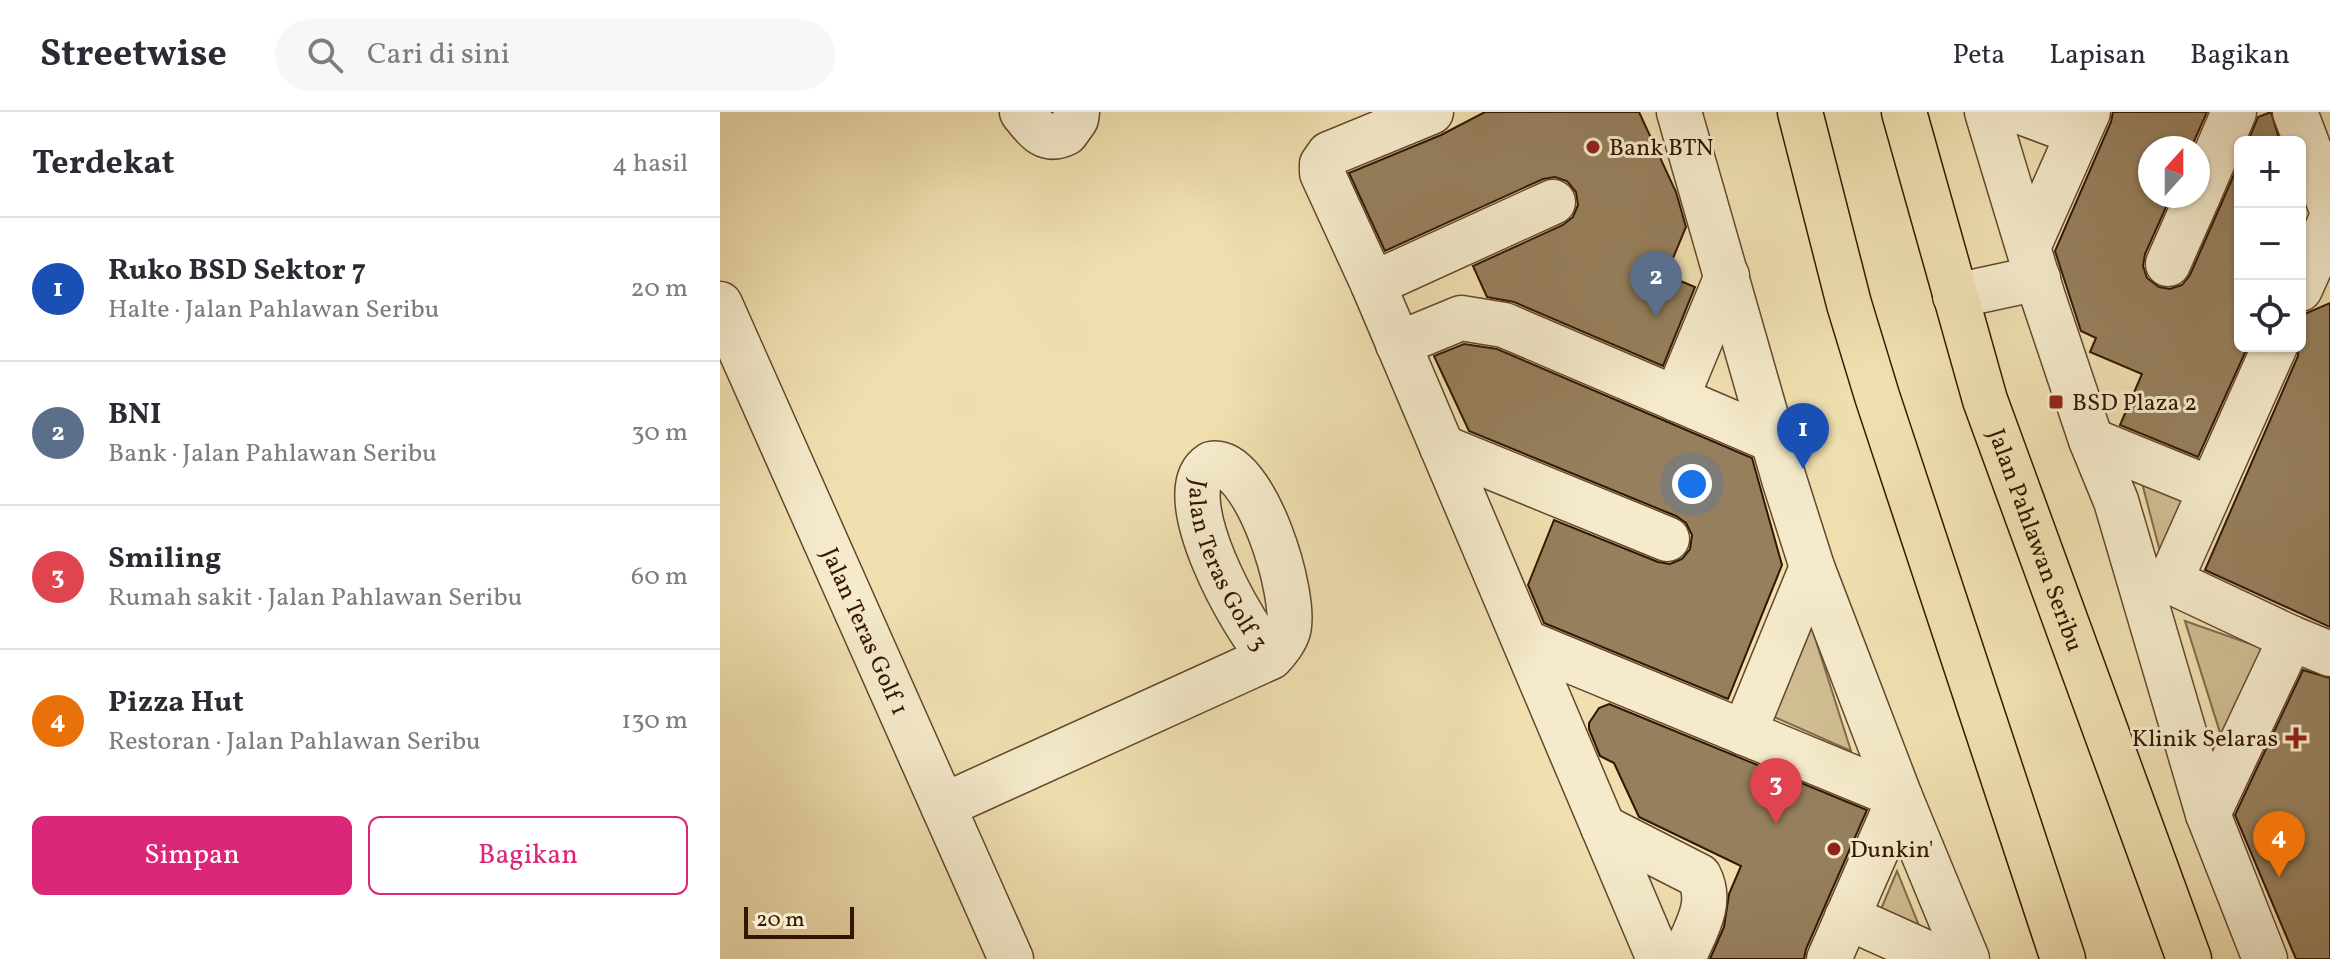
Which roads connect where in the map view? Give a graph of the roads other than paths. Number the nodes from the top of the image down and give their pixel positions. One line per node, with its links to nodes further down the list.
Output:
1 (1022, 112): 2 (street)
2 (1077, 112)
3 (1431, 112): 21 (street)
4 (1679, 112): 19 (street)
5 (1800, 112): 49 (main road)
6 (1904, 112): 22 (main road, Jalan Pahlawan Seribu)
7 (1987, 112): 17 (street)
8 (2021, 112): 11 (street)
9 (2234, 112): 12 (street)
10 (2295, 112): 14 (street)
11 (2083, 123): 17 (street)
12 (2210, 168)
13 (1553, 202): 21 (street)
14 (2330, 205)
15 (2193, 208): 18 (street)
16 (2330, 222): 20 (street)
17 (2034, 262): 22 (street); 27 (street)
18 (2168, 264)
19 (1727, 276): 26 (street); 28 (street)
20 (2304, 280)
21 (1373, 284): 24 (street)
22 (1955, 296): 50 (main road, Jalan Pahlawan Seribu)
23 (720, 304): 39 (street, Jalan Teras Golf 1)
24 (1398, 344): 26 (street); 29 (street)
25 (2272, 352): 30 (street)
26 (1676, 399): 28 (street)
27 (2091, 440): 30 (street); 33 (street)
28 (1775, 441): 32 (street)
29 (1442, 447): 31 (street); 34 (street)
30 (2211, 489): 33 (street)
31 (1667, 539)
32 (1812, 567): 37 (street); 38 (street)
33 (2156, 585): 35 (street); 40 (street)
34 (1525, 642): 37 (street); 41 (street)
35 (2310, 646): 40 (street)
36 (1271, 657): 39 (street, Jalan Teras Golf 3)
37 (1744, 733): 38 (street)
38 (1900, 797): 42 (street); 48 (street)
39 (943, 806): 43 (street, Jalan Teras Golf 1)
40 (2208, 814): 51 (street)
41 (1603, 827): 44 (street); 45 (street)
42 (1847, 917): 46 (street); 47 (street)
43 (1011, 959)
44 (1659, 959)
45 (1683, 959)
46 (1829, 959)
47 (1940, 959)
48 (1967, 959)
49 (2063, 959)
50 (2189, 959)
51 (2265, 959)

